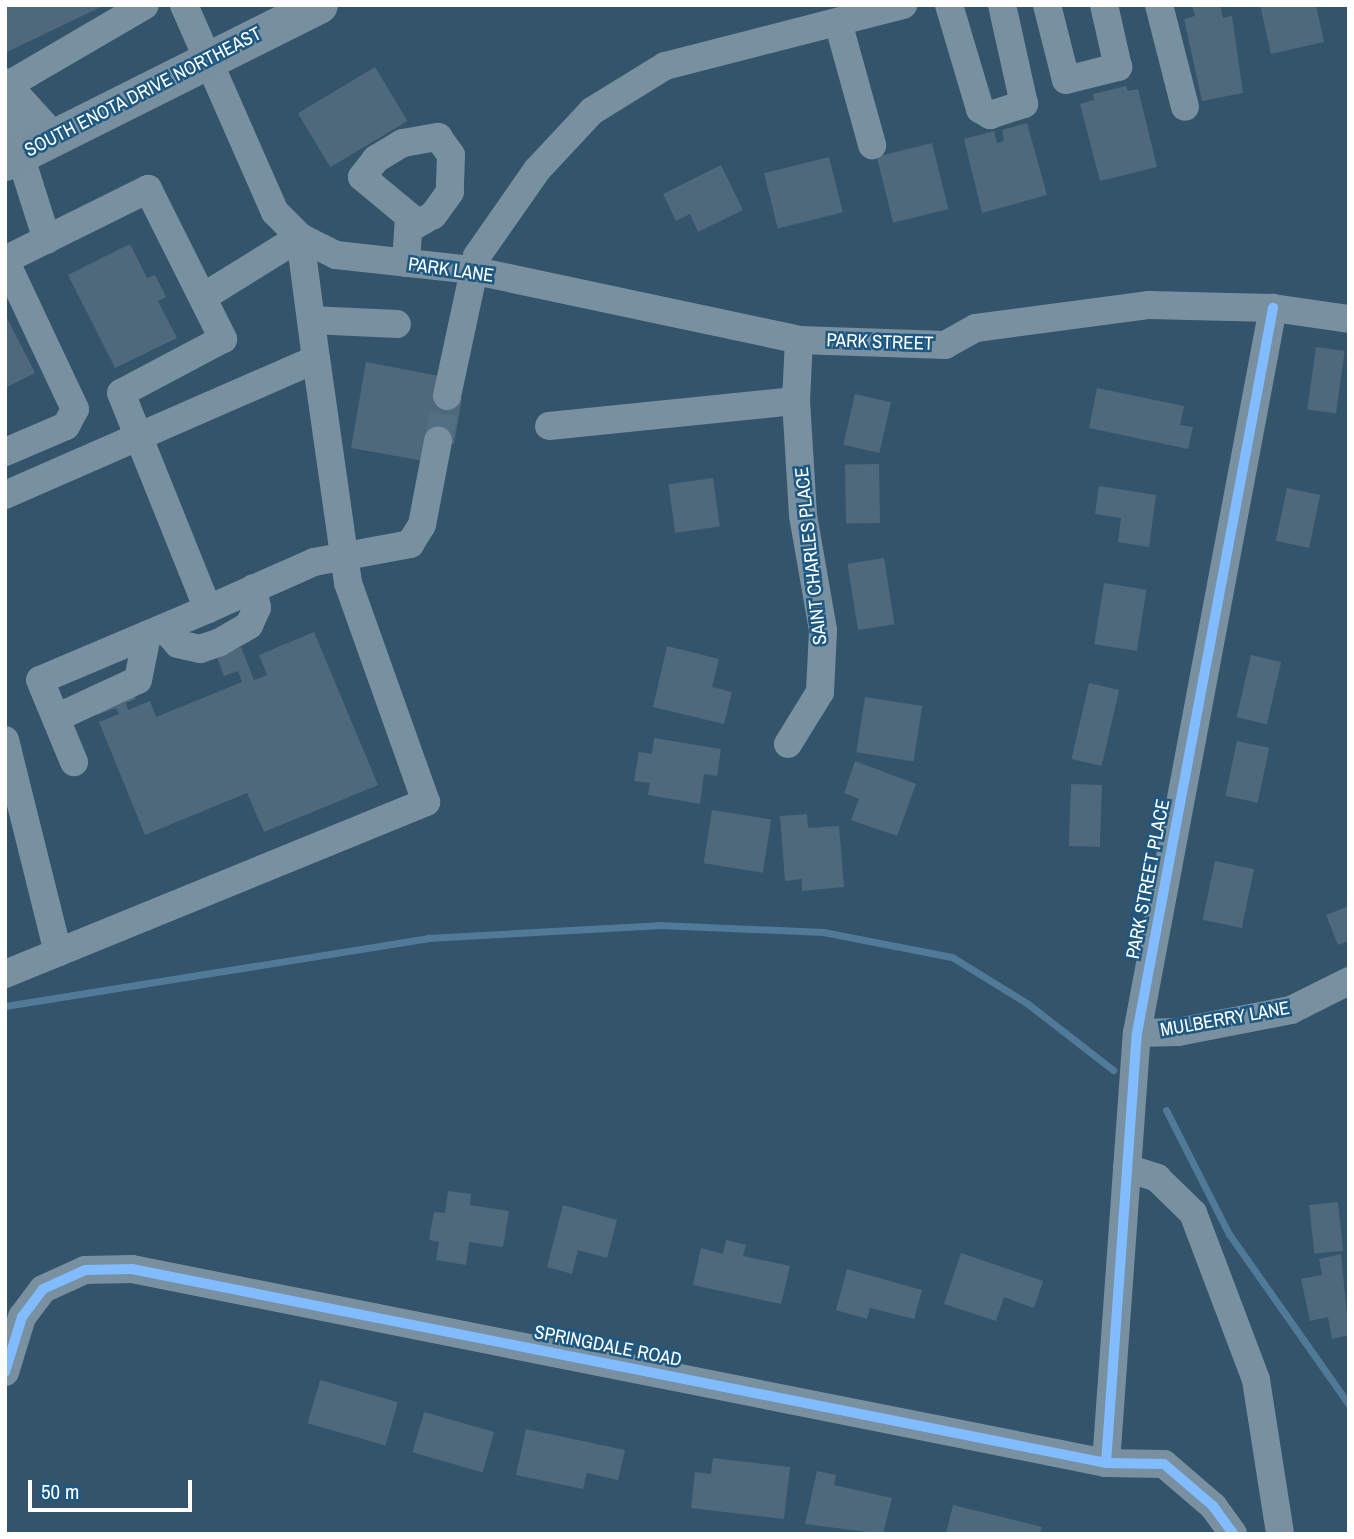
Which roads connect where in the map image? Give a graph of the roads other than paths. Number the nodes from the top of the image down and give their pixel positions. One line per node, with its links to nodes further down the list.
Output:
1 (145, 5): 12 (street)
2 (184, 5): 11 (street, PARK LANE)
3 (319, 5): 11 (main road, SOUTH ENOTA DRIVE NORTHEAST)
4 (902, 5): 10 (street)
5 (949, 5): 6 (street)
6 (1002, 5)
7 (1047, 5): 8 (street)
8 (1104, 5)
9 (1159, 5): 13 (street)
10 (838, 22): 15 (street); 22 (street)
11 (205, 64): 14 (main road, SOUTH ENOTA DRIVE NORTHEAST); 18 (street, PARK LANE)
12 (8, 83): 14 (street); 16 (street)
13 (1185, 107)
14 (55, 137): 16 (main road, SOUTH ENOTA DRIVE NORTHEAST)
15 (872, 145)
16 (13, 158): 19 (street)
17 (412, 227): 21 (street)
18 (300, 237): 21 (street, PARK LANE); 23 (street); 26 (street)
19 (47, 240): 20 (street); 23 (street)
20 (5, 260): 35 (street)
21 (406, 263): 22 (street, PARK LANE)
22 (471, 270): 28 (street, PARK LANE); 30 (street)
23 (205, 296): 33 (street)
24 (1273, 308): 25 (street, PARK STREET); 28 (street, PARK STREET); 48 (street, PARK STREET PLACE)
25 (1349, 319)
26 (311, 320): 27 (street); 29 (street)
27 (397, 324)
28 (799, 340): 31 (street, PARK STREET)
29 (316, 359): 33 (street); 37 (street)
30 (447, 396)
31 (796, 401): 32 (street); 43 (street, SAINT CHARLES PLACE)
32 (550, 425)
33 (135, 438): 36 (street); 39 (street)
34 (438, 441): 37 (street)
35 (5, 452)
36 (7, 487)
37 (345, 554): 38 (street); 45 (street)
38 (253, 589): 39 (street); 40 (street)
39 (208, 609): 40 (street)
40 (155, 632): 41 (street); 41 (street)
41 (56, 718): 44 (street)
42 (5, 740): 45 (street)
43 (788, 744)
44 (74, 762)
45 (58, 953): 46 (street)
46 (5, 974)
47 (1349, 981): 48 (street, MULBERRY LANE)
48 (1137, 1032): 49 (street, PARK STREET PLACE)
49 (1127, 1168): 51 (street, PARK STREET PLACE); 53 (street)
50 (5, 1372): 51 (street, SPRINGDALE ROAD)
51 (1106, 1462): 52 (street, SPRINGDALE ROAD)
52 (1233, 1534)
53 (1280, 1534)

